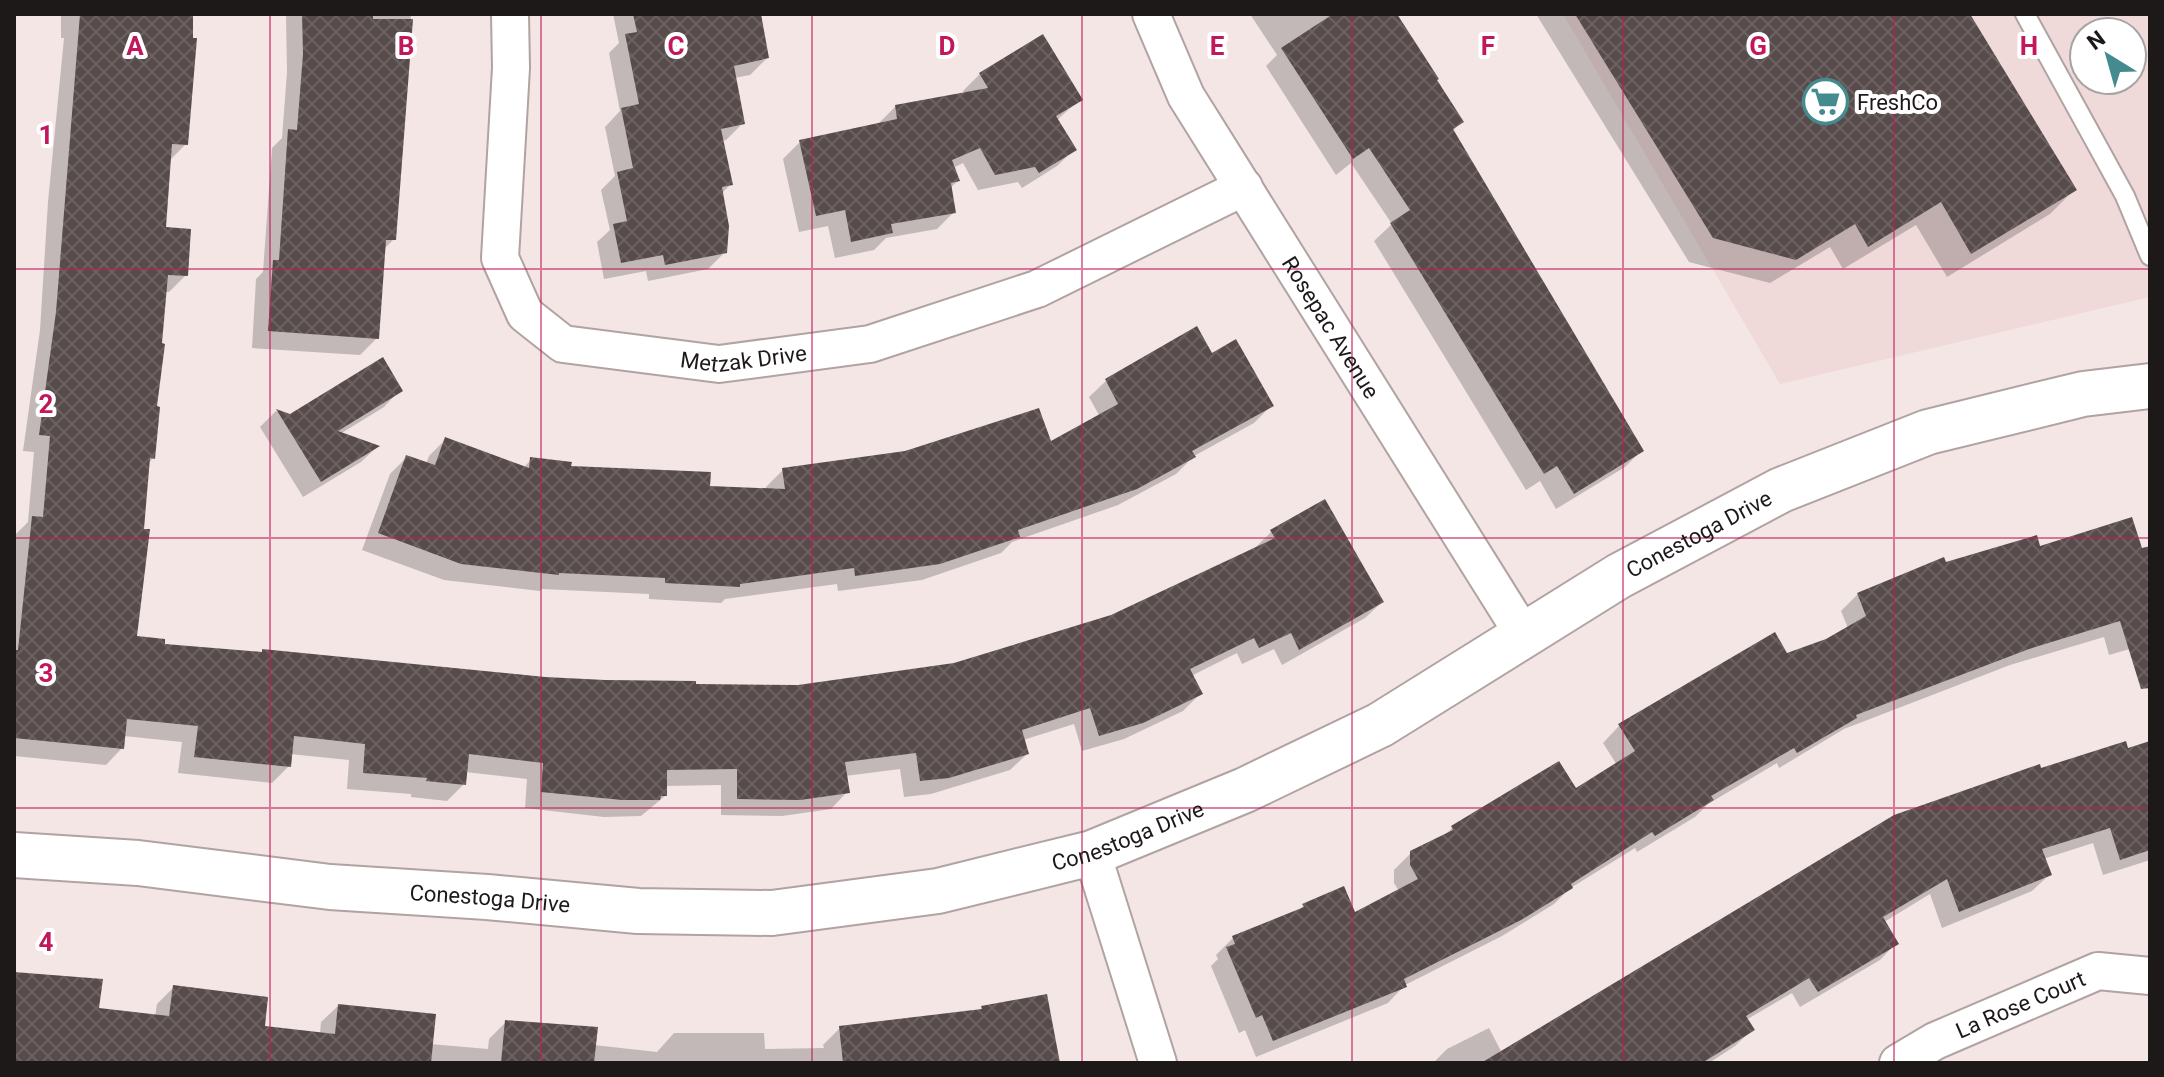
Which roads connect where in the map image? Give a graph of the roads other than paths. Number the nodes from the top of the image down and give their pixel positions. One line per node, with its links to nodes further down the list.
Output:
1 (510, 14): 4 (street, Metzak Drive)
2 (1151, 14): 4 (street, Rosepac Avenue)
3 (2025, 14): 5 (lane)
4 (1244, 187): 7 (street, Rosepac Avenue)
5 (2150, 256)
6 (2150, 386): 7 (street, Conestoga Drive)
7 (1523, 634): 8 (street, Conestoga Drive)
8 (1092, 853): 9 (street, Conestoga Drive); 11 (street)
9 (14, 855)
10 (2150, 976): 12 (street, La Rose Court)
11 (1158, 1063)
12 (1898, 1063)

